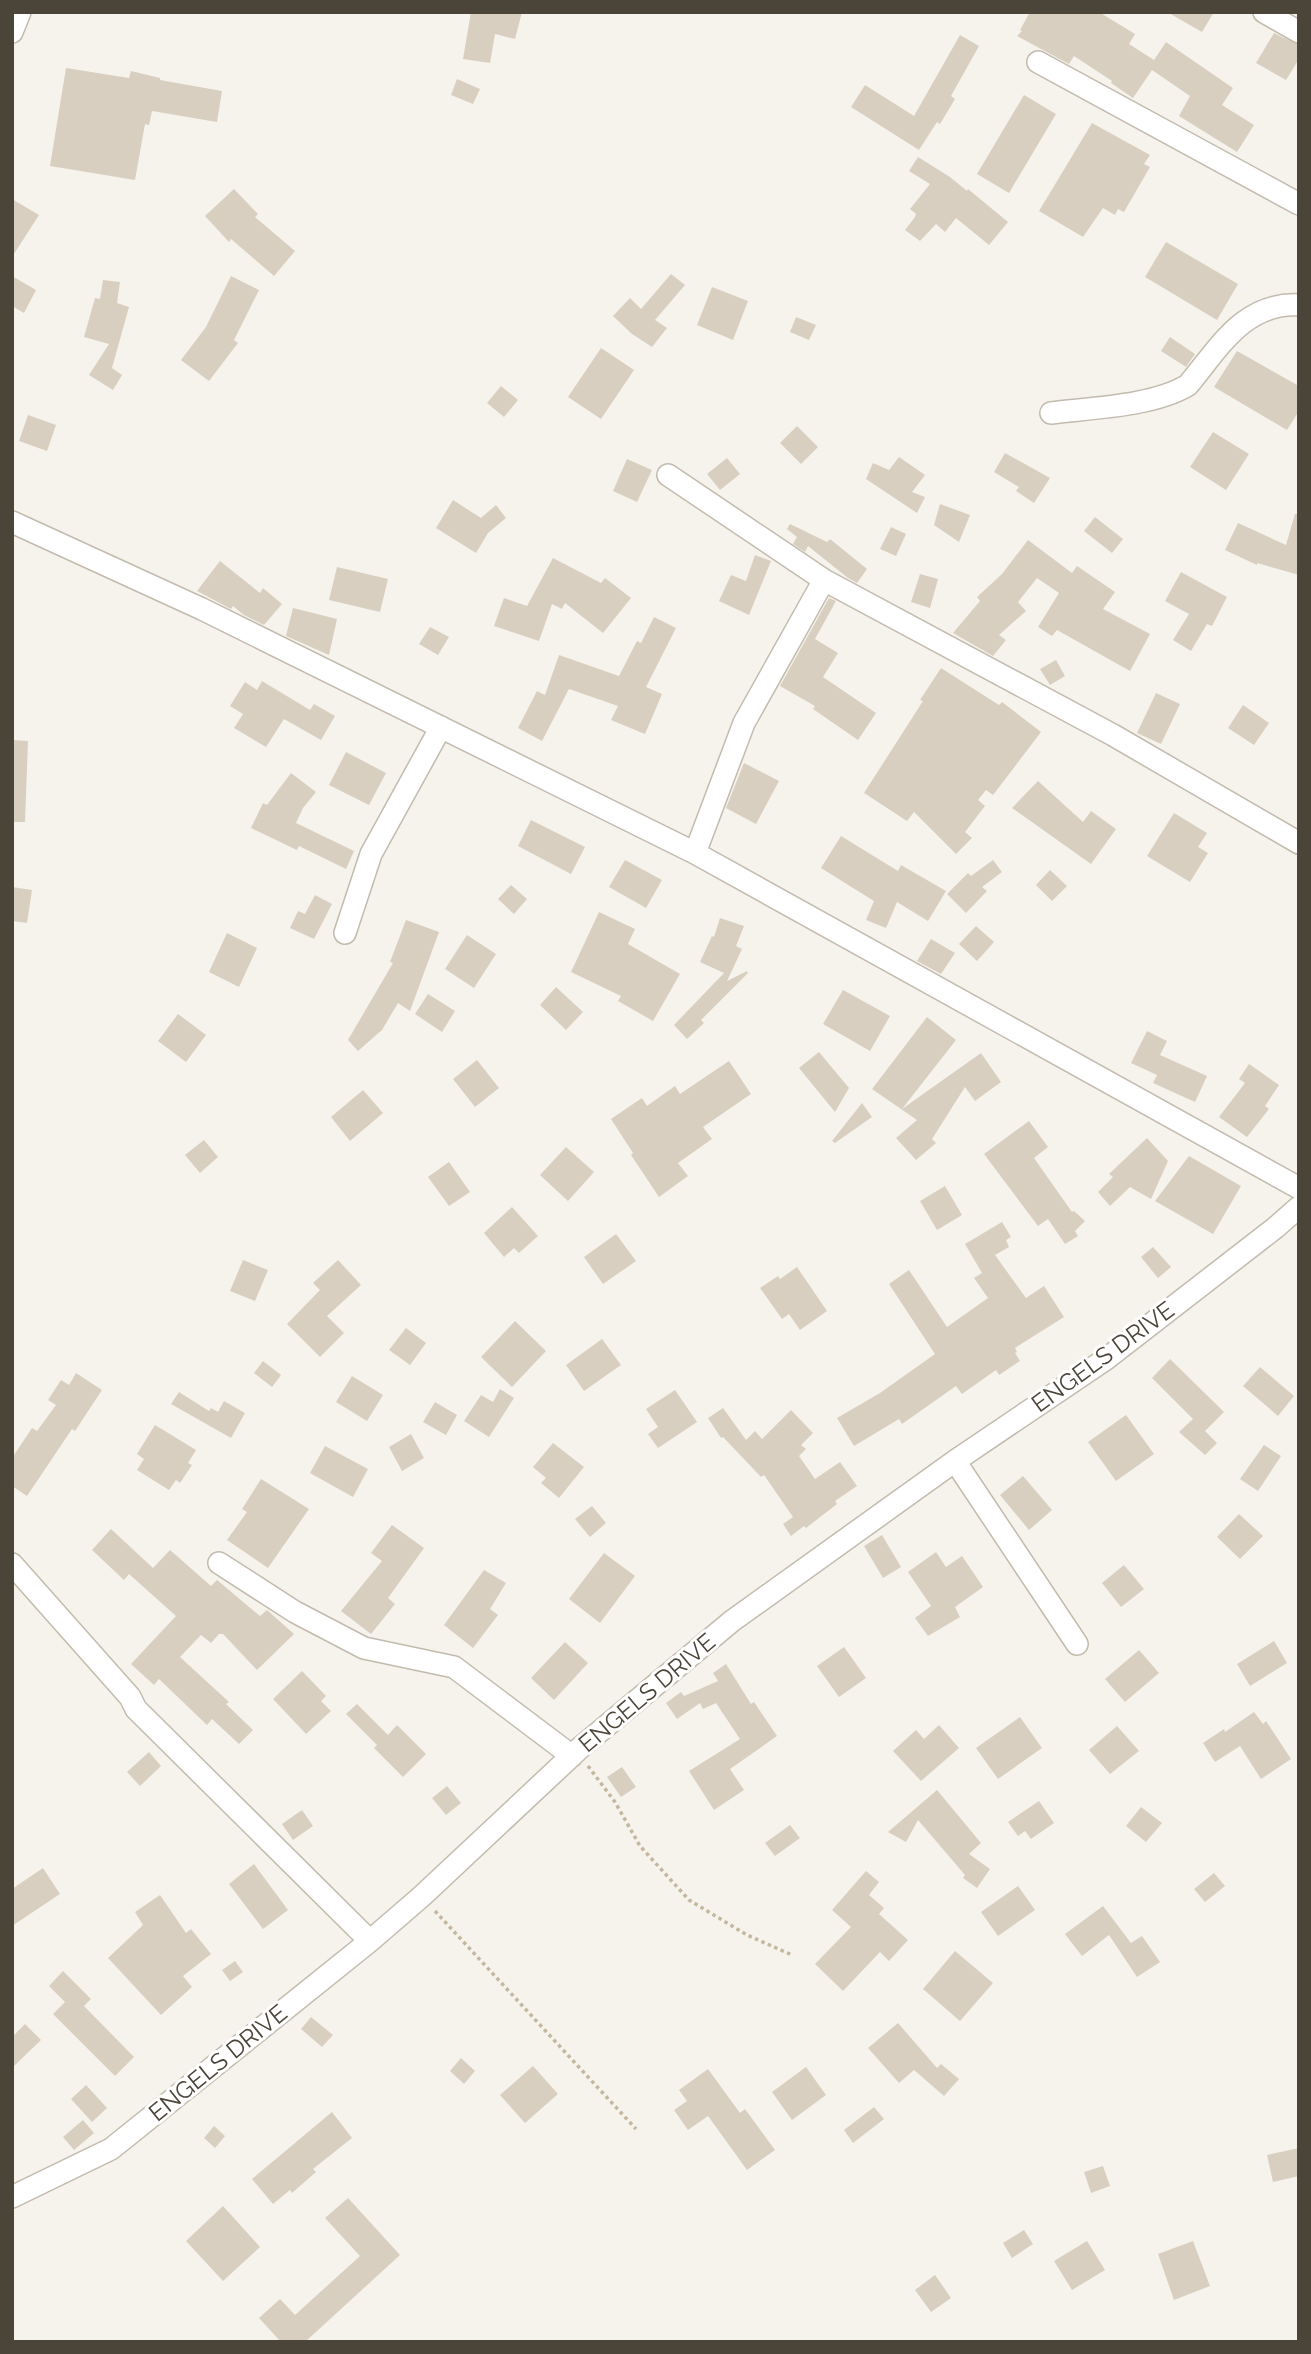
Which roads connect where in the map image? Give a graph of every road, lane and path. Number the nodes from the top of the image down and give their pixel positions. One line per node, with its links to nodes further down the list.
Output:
1 (20, 12): 3 (street)
2 (1264, 12): 4 (street)
3 (12, 32)
4 (1299, 32)
5 (1038, 62): 6 (street)
6 (1299, 204)
7 (1299, 304): 8 (street)
8 (1051, 413)
9 (668, 475): 11 (street)
10 (12, 522): 12 (street)
11 (824, 580): 13 (street); 14 (street)
12 (441, 727): 14 (street); 15 (street)
13 (1299, 843)
14 (695, 853): 16 (street)
15 (345, 933)
16 (1299, 1188)
17 (1299, 1207): 18 (street, ENGELS DRIVE)
18 (955, 1461): 21 (street); 22 (street, ENGELS DRIVE)
19 (219, 1563): 22 (street)
20 (12, 1564): 24 (street)
21 (1077, 1644)
22 (576, 1752): 23 (street, ENGELS DRIVE); 25 (path)
23 (422, 1896): 24 (street, ENGELS DRIVE); 26 (path)
24 (370, 1941): 27 (street, ENGELS DRIVE)
25 (792, 1955)
26 (636, 2129)
27 (12, 2197)

